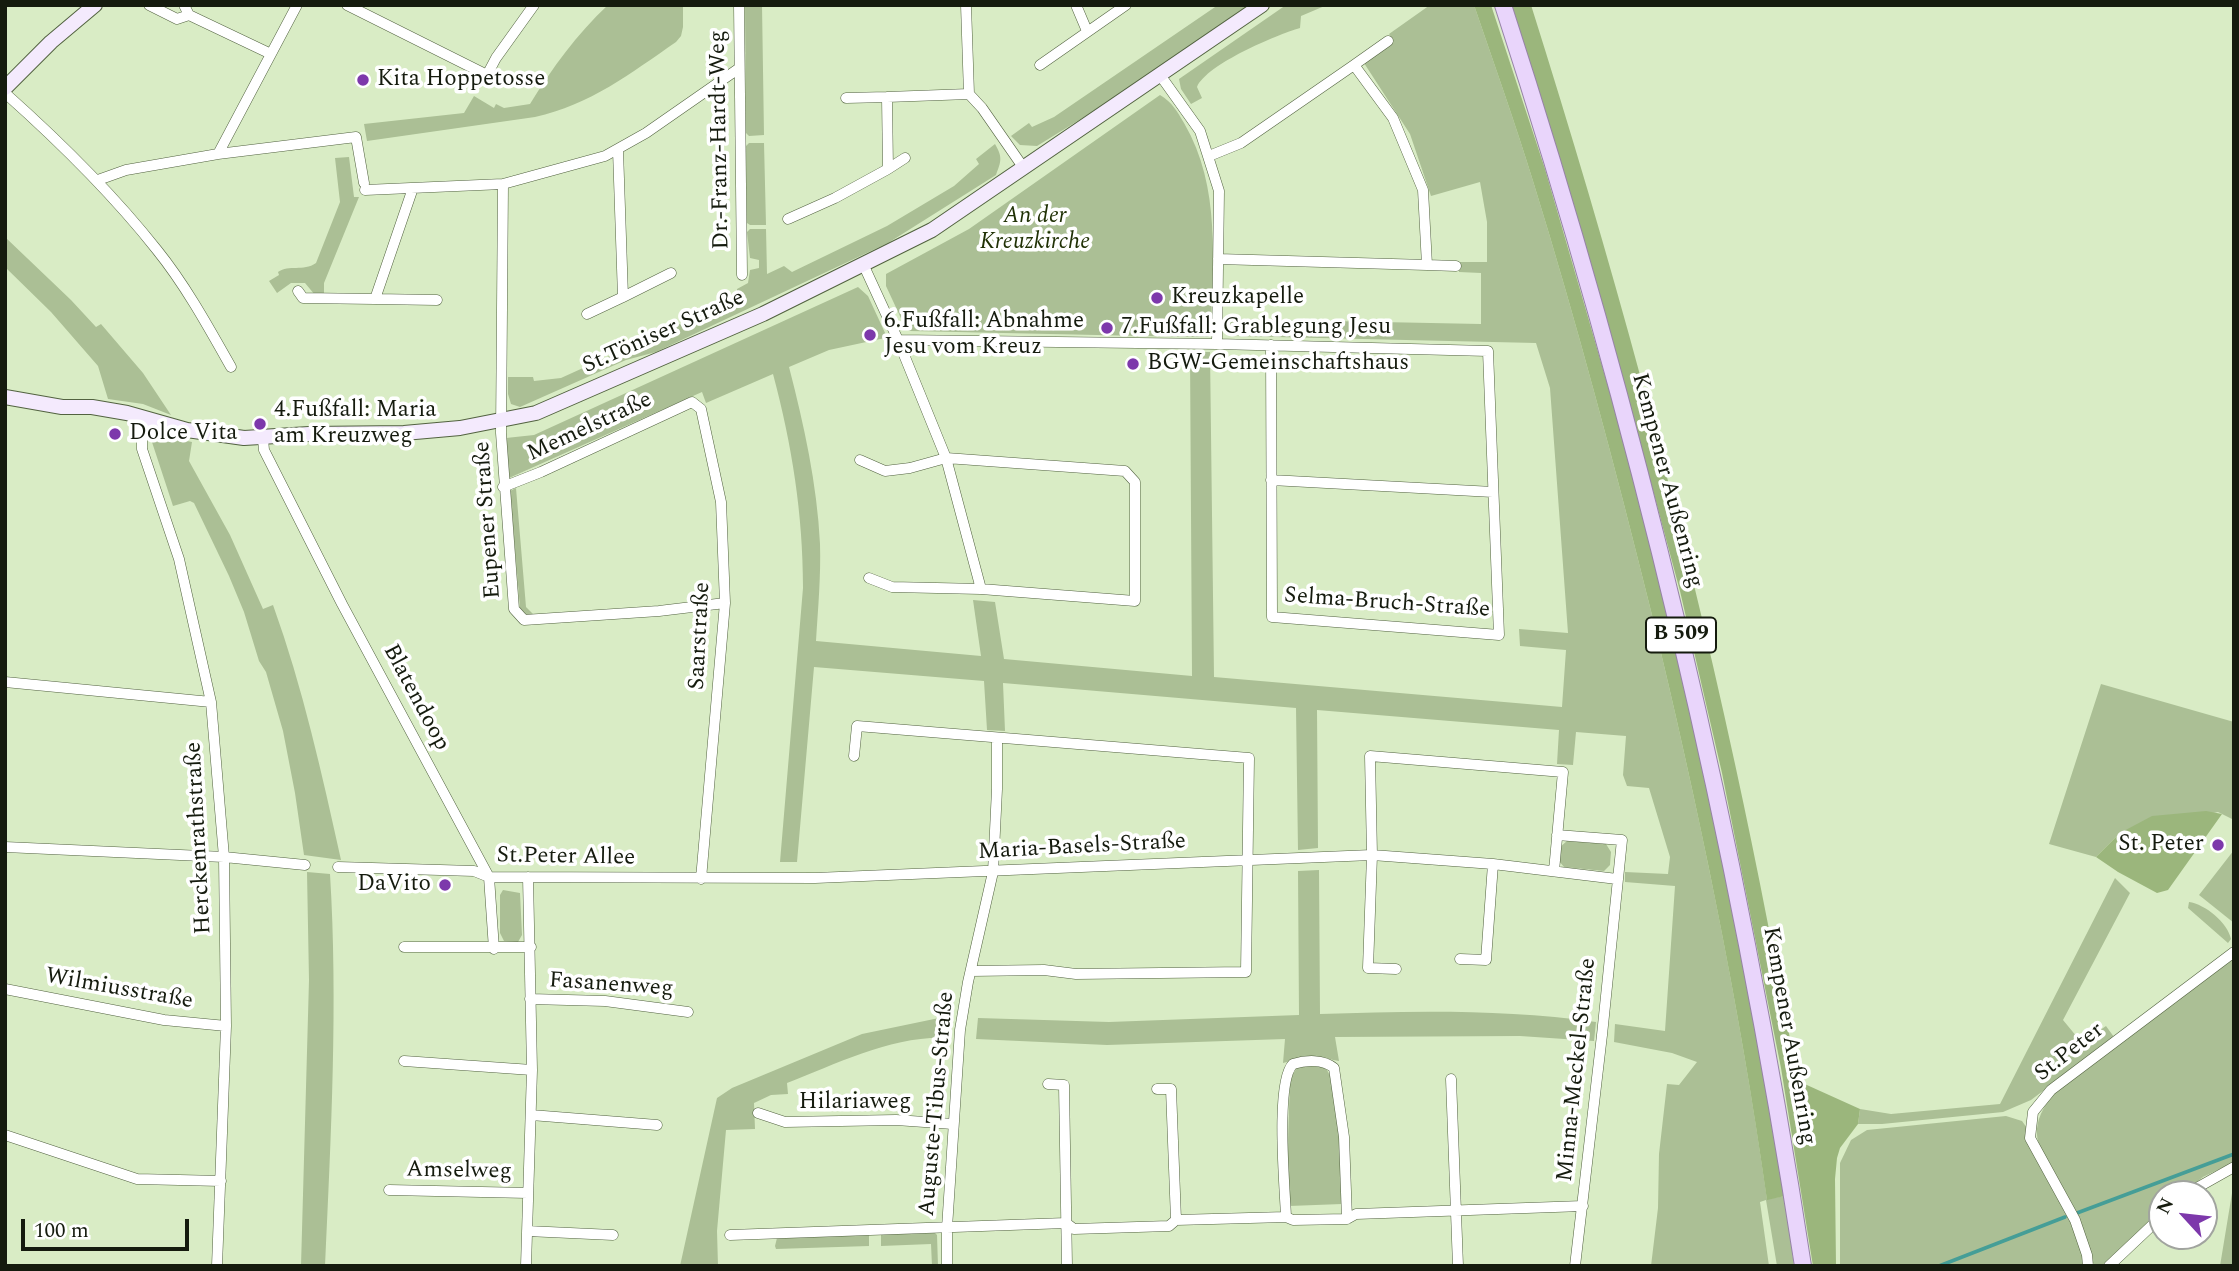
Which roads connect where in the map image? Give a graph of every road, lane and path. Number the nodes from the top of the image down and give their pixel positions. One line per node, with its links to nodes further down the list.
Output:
1 (94, 5): 21 (main road)
2 (149, 5): 13 (street)
3 (184, 5): 13 (street)
4 (297, 5): 16 (street)
5 (347, 5): 6 (street)
6 (534, 5)
7 (739, 5): 19 (street, Dr.-Franz-Hardt-Weg)
8 (966, 5): 23 (street)
9 (1076, 5): 14 (street)
10 (1126, 5): 14 (street)
11 (1262, 5): 20 (main road, St.Töniser Straße)
12 (1503, 5): 126 (main road, Kempener Außenring / B 509)
13 (189, 15): 16 (street)
14 (1087, 31): 17 (street)
15 (1388, 40): 18 (street)
16 (271, 54): 27 (street)
17 (1040, 65)
18 (1354, 65): 28 (street); 37 (street)
19 (738, 69): 26 (street); 41 (street, Dr.-Franz-Hardt-Weg)
20 (1160, 75): 28 (street); 30 (main road, St.Töniser Straße)
21 (5, 88)
22 (5, 93): 32 (street)
23 (969, 94): 25 (street); 30 (street)
24 (846, 97): 25 (street)
25 (887, 97): 31 (street)
26 (618, 150): 33 (street); 43 (street)
27 (218, 154): 32 (street); 34 (street)
28 (1209, 156): 36 (street)
29 (905, 158): 31 (street)
30 (1023, 167): 38 (main road, St.Töniser Straße)
31 (888, 169): 35 (street)
32 (98, 180): 50 (street)
33 (503, 184): 34 (street); 54 (street, Eupener Straße)
34 (413, 188): 44 (street)
35 (788, 219)
36 (1218, 259): 37 (street); 48 (street)
37 (1427, 265): 39 (street)
38 (864, 266): 47 (street); 54 (main road, St.Töniser Straße)
39 (1456, 266)
40 (671, 273): 43 (street)
41 (742, 275)
42 (298, 291): 44 (street)
43 (623, 297): 46 (street)
44 (375, 299): 45 (street)
45 (437, 300)
46 (587, 314)
47 (898, 340): 48 (street); 56 (street)
48 (1217, 344): 49 (street)
49 (1271, 345): 58 (street, Selma-Bruch-Straße); 60 (street, Selma-Bruch-Straße)
50 (231, 368)
51 (5, 397): 53 (main road, St.Töniser Straße)
52 (692, 402): 59 (street, Memelstraße); 63 (street, Saarstraße)
53 (142, 417): 55 (main road, St.Töniser Straße); 65 (street, Herckenrathstraße)
54 (502, 421): 55 (main road, St.Töniser Straße); 59 (street, Eupener Straße)
55 (262, 439): 78 (street, Blatendoop)
56 (946, 458): 57 (street); 62 (street); 62 (street)
57 (860, 460)
58 (1271, 480): 60 (street); 60 (street, Selma-Bruch-Straße)
59 (503, 487): 63 (street, Eupener Straße)
60 (1493, 492)
61 (869, 578): 62 (street)
62 (981, 589)
63 (725, 603): 80 (street, Saarstraße)
64 (5, 682): 65 (street)
65 (211, 702): 71 (street, Herckenrathstraße)
66 (997, 738): 67 (street); 72 (street); 77 (street, Auguste-Tibus-Straße)
67 (854, 756)
68 (1557, 835): 70 (street); 76 (street); 82 (street)
69 (5, 847): 71 (street)
70 (1372, 855): 72 (street, Maria-Basels-Straße); 73 (street, Maria-Basels-Straße); 88 (street)
71 (225, 857): 74 (street); 93 (street, Herckenrathstraße)
72 (1247, 860): 77 (street, Maria-Basels-Straße); 89 (street)
73 (1493, 864): 76 (street, Maria-Basels-Straße); 87 (street)
74 (305, 865)
75 (338, 867): 78 (street, St.Peter Allee)
76 (1554, 871): 82 (street, Maria-Basels-Straße)
77 (993, 872): 81 (street, Maria-Basels-Straße); 89 (street, Auguste-Tibus-Straße)
78 (489, 877): 79 (street, St.Peter Allee); 85 (street, Blatendoop)
79 (528, 877): 80 (street, St.Peter Allee); 84 (street)
80 (701, 879): 81 (street, St.Peter Allee)
81 (793, 879)
82 (1618, 879): 109 (street, Minna-Meckel-Straße)
83 (404, 947): 85 (street)
84 (531, 947): 85 (street); 91 (street)
85 (494, 948)
86 (2234, 952): 127 (street, St.Peter)
87 (1460, 959)
88 (1396, 969)
89 (971, 971): 101 (street, Auguste-Tibus-Straße)
90 (5, 989): 93 (street, Wilmiusstraße)
91 (530, 999): 92 (street, Fasanenweg); 95 (street)
92 (688, 1012)
93 (226, 1026): 106 (street, Herckenrathstraße)
94 (404, 1061): 95 (street)
95 (532, 1070): 100 (street)
96 (1451, 1079): 110 (street)
97 (1048, 1084): 114 (street)
98 (1157, 1089): 113 (street)
99 (758, 1113): 101 (street, Hilariaweg)
100 (531, 1115): 102 (street); 108 (street)
101 (954, 1124): 115 (street, Auguste-Tibus-Straße)
102 (657, 1125)
103 (5, 1135): 106 (street)
104 (2234, 1167): 105 (street)
105 (2211, 1180)
106 (221, 1181): 120 (street, Herckenrathstraße)
107 (389, 1190): 108 (street, Amselweg)
108 (528, 1193): 117 (street)
109 (1583, 1206): 110 (street); 125 (street, Minna-Meckel-Straße)
110 (1456, 1211): 112 (street); 124 (street)
111 (1286, 1217): 112 (street); 112 (street); 113 (street)
112 (1347, 1219)
113 (1176, 1220): 114 (street)
114 (1066, 1223): 115 (street); 123 (street)
115 (947, 1228): 119 (street); 122 (street, Auguste-Tibus-Straße)
116 (2148, 1229): 128 (street)
117 (527, 1231): 118 (street); 121 (street)
118 (613, 1235)
119 (730, 1235)
120 (217, 1266)
121 (526, 1266)
122 (947, 1266)
123 (1067, 1266)
124 (1458, 1266)
125 (1575, 1266)
126 (1803, 1266)
127 (2088, 1266)
128 (2109, 1266)

